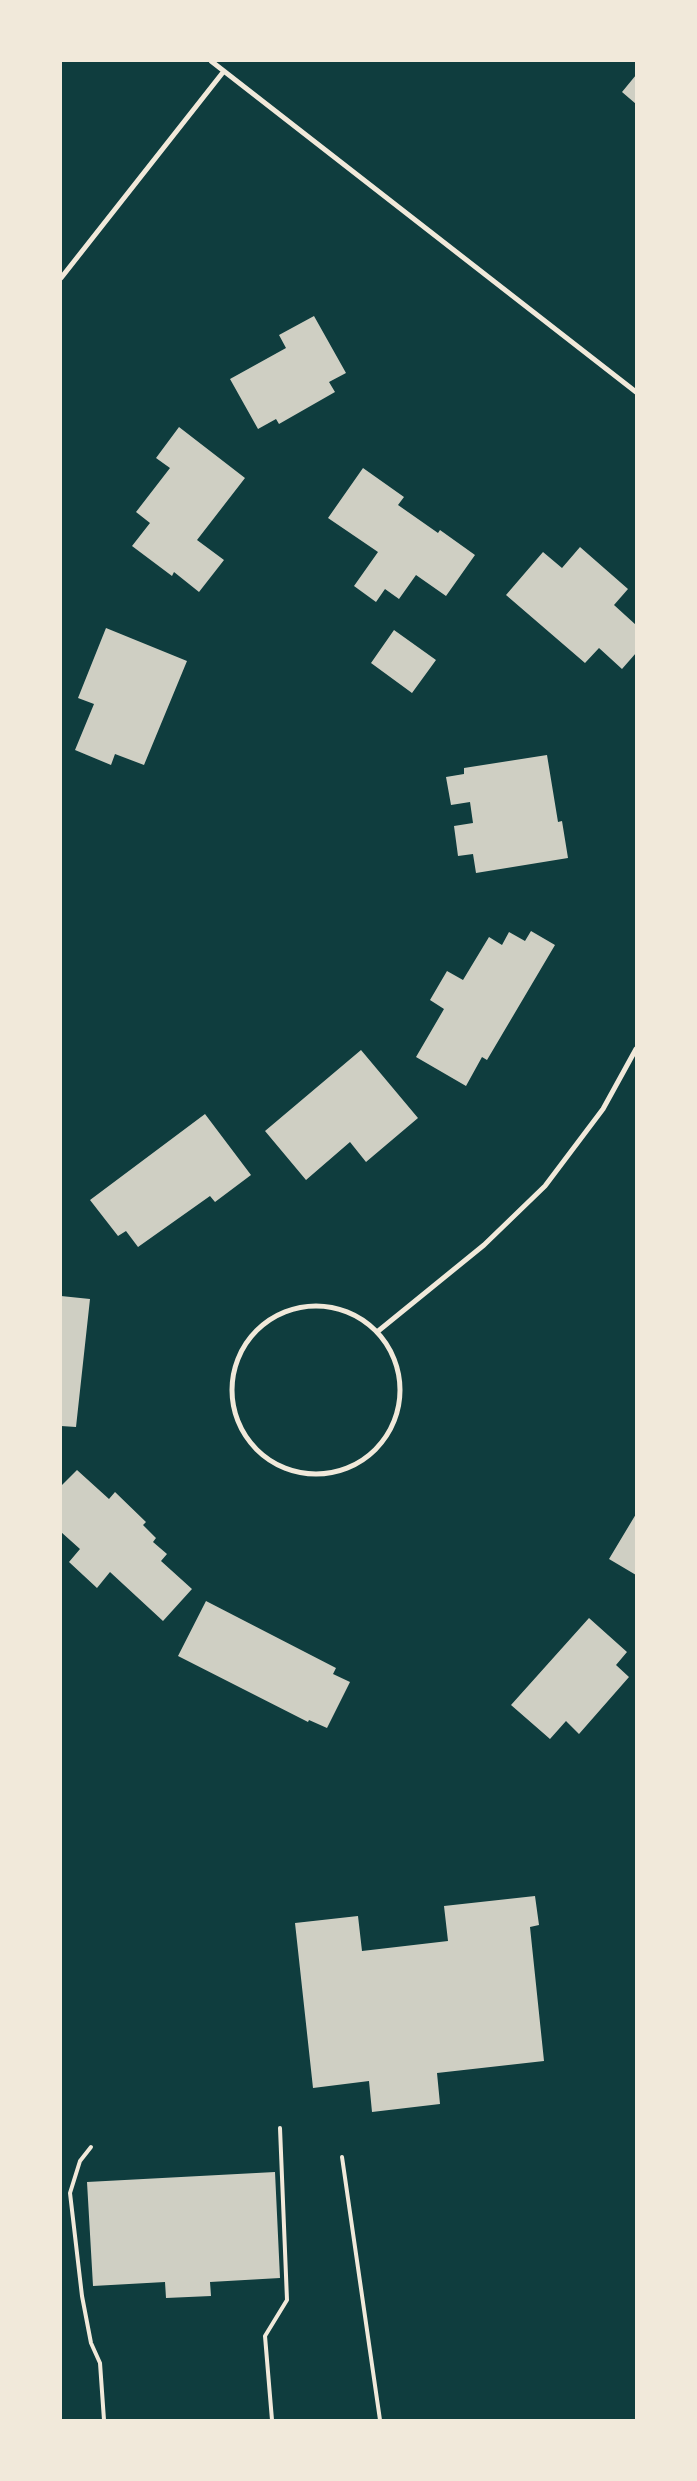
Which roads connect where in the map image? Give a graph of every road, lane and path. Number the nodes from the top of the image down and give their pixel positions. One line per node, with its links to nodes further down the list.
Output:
1 (211, 61): 2 (street)
2 (224, 71): 3 (street); 4 (street)
3 (61, 278)
4 (636, 392)
5 (636, 1049): 6 (street)
6 (377, 1332): 6 (street)
7 (280, 2128): 11 (lane)
8 (91, 2148): 10 (lane)
9 (342, 2156): 12 (lane)
10 (104, 2420)
11 (272, 2420)
12 (380, 2420)

